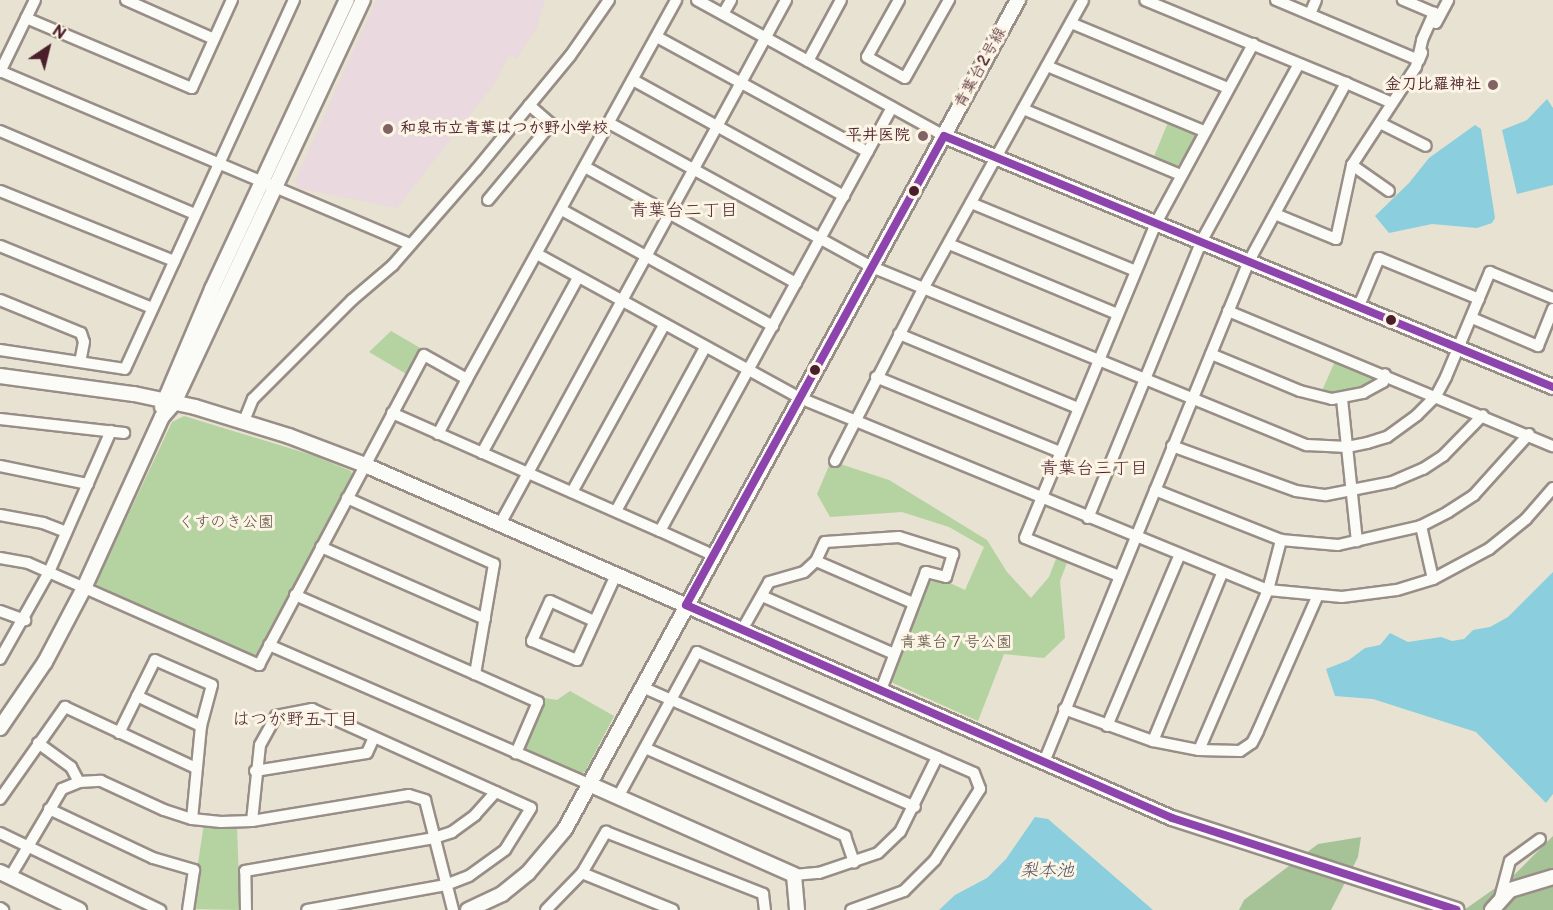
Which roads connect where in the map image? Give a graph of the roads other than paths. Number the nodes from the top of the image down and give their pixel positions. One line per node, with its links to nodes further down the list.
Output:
1 (35, 0): 25 (street)
2 (126, 0): 29 (street)
3 (232, 0): 29 (street)
4 (294, 0): 53 (street)
5 (347, 0): 58 (street)
6 (363, 0): 59 (street)
7 (609, 0): 41 (street)
8 (676, 0): 27 (street)
9 (697, 0): 23 (street)
10 (730, 0): 23 (street)
11 (786, 0): 28 (street)
12 (841, 0): 32 (street)
13 (900, 0): 14 (street)
14 (949, 0)
15 (1018, 0): 49 (street, 青葉台2号線)
16 (1083, 0): 26 (street)
17 (1145, 0): 22 (street)
18 (1276, 0): 24 (street)
19 (1316, 0): 24 (street)
20 (1404, 0): 31 (street)
21 (1448, 0): 31 (street)
22 (1161, 3): 30 (street)
23 (723, 14): 28 (street)
24 (1310, 14): 31 (street)
25 (26, 18): 29 (street); 35 (street)
26 (1071, 23): 34 (street); 39 (street)
27 (657, 37): 36 (street); 37 (street)
28 (765, 38): 32 (street); 37 (street)
29 (214, 39)
30 (1252, 44): 33 (street); 39 (street)
31 (1419, 60): 40 (street)
32 (808, 61): 42 (street)
33 (1299, 64): 38 (street); 71 (street)
34 (1047, 66): 43 (street); 48 (street)
35 (0, 72): 53 (street)
36 (633, 80): 44 (street); 45 (street)
37 (740, 81): 45 (street); 51 (street)
38 (1346, 83): 40 (street); 68 (street)
39 (1228, 88): 48 (street)
40 (1392, 104): 46 (street)
41 (529, 105): 63 (street); 72 (street)
42 (892, 107): 49 (street); 51 (street)
43 (1023, 109): 52 (street); 57 (street)
44 (609, 123): 55 (street); 56 (street)
45 (717, 123): 56 (street); 62 (street)
46 (1380, 123): 50 (street); 54 (street)
47 (0, 131): 67 (street)
48 (1204, 131): 57 (street)
49 (944, 136): 52 (street); 79 (street, 青葉台2号線)
50 (1426, 146)
51 (868, 152): 62 (street)
52 (996, 157): 64 (street); 69 (street)
53 (219, 164): 58 (street); 67 (street)
54 (1352, 165): 61 (street); 68 (street)
55 (585, 167): 65 (street); 66 (street)
56 (693, 168): 66 (street); 70 (street)
57 (1181, 175): 69 (street)
58 (262, 182): 59 (street); 114 (street)
59 (276, 187): 72 (street); 114 (street)
60 (0, 191): 77 (street)
61 (1389, 191)
62 (844, 196): 70 (street)
63 (488, 200)
64 (971, 203): 73 (street); 80 (street)
65 (562, 210): 75 (street); 76 (street)
66 (668, 212): 76 (street); 82 (street)
67 (195, 214): 77 (street)
68 (1275, 214): 78 (street)
69 (1156, 223): 71 (street); 80 (street)
70 (820, 239): 79 (street); 82 (street)
71 (1201, 242): 78 (street); 108 (street)
72 (410, 244): 119 (street)
73 (949, 244): 83 (street); 92 (street)
74 (0, 246): 89 (street)
75 (537, 254): 81 (street); 107 (street)
76 (645, 255): 87 (street); 95 (street)
77 (174, 261): 89 (street)
78 (1249, 261): 88 (street); 91 (street)
79 (872, 267): 83 (street); 111 (street, 青葉台2号線)
80 (1136, 271): 92 (street)
81 (578, 278): 87 (street); 129 (street)
82 (796, 283): 95 (street)
83 (923, 289): 96 (street); 101 (street)
84 (1553, 298): 85 (street)
85 (1479, 299): 88 (street); 93 (street)
86 (0, 300): 102 (street)
87 (621, 301): 94 (street); 133 (street)
88 (1359, 306): 97 (street)
89 (152, 308): 102 (street)
90 (1553, 309): 93 (street)
91 (1228, 311): 100 (street); 104 (street)
92 (1117, 314): 101 (street)
93 (1472, 318): 97 (street)
94 (664, 325): 98 (street); 138 (street)
95 (773, 326): 103 (street)
96 (899, 334): 106 (street); 115 (street)
97 (1459, 347): 109 (street); 110 (street)
98 (705, 348): 103 (street); 141 (street)
99 (0, 350): 102 (street)
100 (1211, 354): 112 (street); 113 (street)
101 (1098, 361): 108 (street); 115 (street)
102 (80, 362)
103 (748, 371): 111 (street); 146 (street)
104 (1386, 374): 110 (street); 113 (street)
105 (0, 376): 114 (street)
106 (876, 377): 120 (street); 128 (street)
107 (467, 379): 116 (street); 123 (street)
108 (1145, 380): 112 (street); 143 (street)
109 (1553, 387)
110 (1436, 396): 117 (street); 127 (street)
111 (800, 398): 120 (street); 167 (street, 青葉台2号線)
112 (1192, 399): 125 (street); 127 (street)
113 (1342, 399): 127 (street)
114 (168, 401): 119 (street); 161 (street)
115 (1078, 408): 128 (street)
116 (392, 413): 123 (street); 131 (street)
117 (1483, 415): 124 (street); 137 (street)
118 (0, 419): 121 (street)
119 (244, 421): 131 (street)
120 (853, 421): 130 (street); 140 (street)
121 (111, 431): 122 (street); 134 (street)
122 (124, 433)
123 (438, 434): 129 (street)
124 (1529, 434): 126 (street); 145 (street)
125 (1172, 446): 136 (street); 137 (street)
126 (1553, 446)
127 (1347, 447): 137 (street)
128 (1060, 452): 140 (street)
129 (482, 453): 133 (street)
130 (835, 460)
131 (365, 465): 139 (street); 144 (street)
132 (0, 466): 134 (street)
133 (527, 473): 138 (street); 144 (street)
134 (88, 484): 147 (street)
135 (1553, 488): 160 (street)
136 (1155, 490): 148 (street); 149 (street)
137 (1353, 491): 150 (street)
138 (572, 492): 141 (street)
139 (347, 498): 151 (street); 169 (street)
140 (1041, 499): 143 (street); 159 (street)
141 (616, 512): 146 (street)
142 (0, 514): 147 (street)
143 (1088, 518): 148 (street)
144 (500, 524): 158 (street)
145 (1421, 526): 150 (street); 160 (street)
146 (660, 531): 152 (street)
147 (66, 532): 156 (street)
148 (1135, 537): 153 (street); 159 (street)
149 (1281, 540): 150 (street); 162 (street)
150 (1357, 541)
151 (321, 547): 163 (street); 169 (street)
152 (706, 552)
153 (1179, 556): 157 (street); 183 (street)
154 (0, 558): 156 (street)
155 (816, 561): 164 (street); 166 (street); 166 (street)
156 (49, 572): 161 (street); 170 (street)
157 (1222, 574): 162 (street); 187 (street)
158 (616, 575): 167 (street); 171 (street)
159 (1119, 576): 181 (street)
160 (1433, 579): 165 (street)
161 (84, 588): 173 (street); 184 (street)
162 (1268, 590): 165 (street); 190 (street)
163 (295, 595): 173 (street); 176 (street)
164 (762, 596): 172 (street); 174 (street)
165 (1317, 597): 190 (street)
166 (913, 603): 174 (street)
167 (686, 606): 172 (street); 177 (street, 青葉台2号線)
168 (0, 611): 170 (street)
169 (485, 619): 176 (street)
170 (25, 620): 175 (street)
171 (594, 621): 171 (street)
172 (742, 630): 178 (street)
173 (269, 645): 191 (street)
174 (894, 654): 178 (street)
175 (0, 659)
176 (475, 674): 191 (street)
177 (642, 687): 180 (street); 197 (street, 青葉台2号線)
178 (881, 690): 193 (street)
179 (137, 696): 182 (street); 182 (street); 185 (street)
180 (671, 700): 189 (street); 192 (street); 201 (street)
181 (1064, 709): 183 (street); 193 (street)
182 (201, 726): 194 (street)
183 (1107, 726): 187 (street)
184 (0, 728)
185 (119, 733): 188 (street); 194 (street)
186 (375, 737): 195 (street); 195 (street); 198 (street)
187 (1152, 741): 190 (street)
188 (38, 744): 196 (street); 200 (street)
189 (645, 748): 199 (street); 209 (street)
190 (1199, 750)
191 (516, 753): 197 (street)
192 (937, 757): 201 (street); 227 (street)
193 (1044, 762): 228 (street)
194 (196, 768): 203 (street)
195 (255, 771): 204 (street)
196 (79, 782): 202 (street); 203 (street)
197 (589, 784): 199 (street); 222 (street, 青葉台2号線)
198 (496, 792): 206 (street); 214 (street)
199 (618, 797): 212 (street)
200 (0, 799)
201 (915, 807): 209 (street)
202 (49, 808): 208 (street); 218 (street)
203 (192, 819): 204 (street)
204 (252, 820): 206 (street)
205 (0, 833): 208 (street)
206 (434, 838): 214 (street); 219 (street)
207 (1539, 839): 215 (street)
208 (25, 848): 211 (street); 217 (street)
209 (854, 862): 212 (street)
210 (582, 873): 223 (street); 224 (street); 225 (street)
211 (5, 874): 216 (street)
212 (794, 875): 226 (street)
213 (1553, 878): 215 (street)
214 (446, 885): 220 (street); 221 (street)
215 (1496, 904)
216 (79, 910)
217 (160, 910)
218 (188, 910)
219 (246, 910)
220 (307, 910)
221 (453, 910)
222 (468, 910)
223 (548, 910)
224 (673, 910)
225 (765, 910)
226 (797, 910)
227 (851, 910)
228 (1457, 910)

